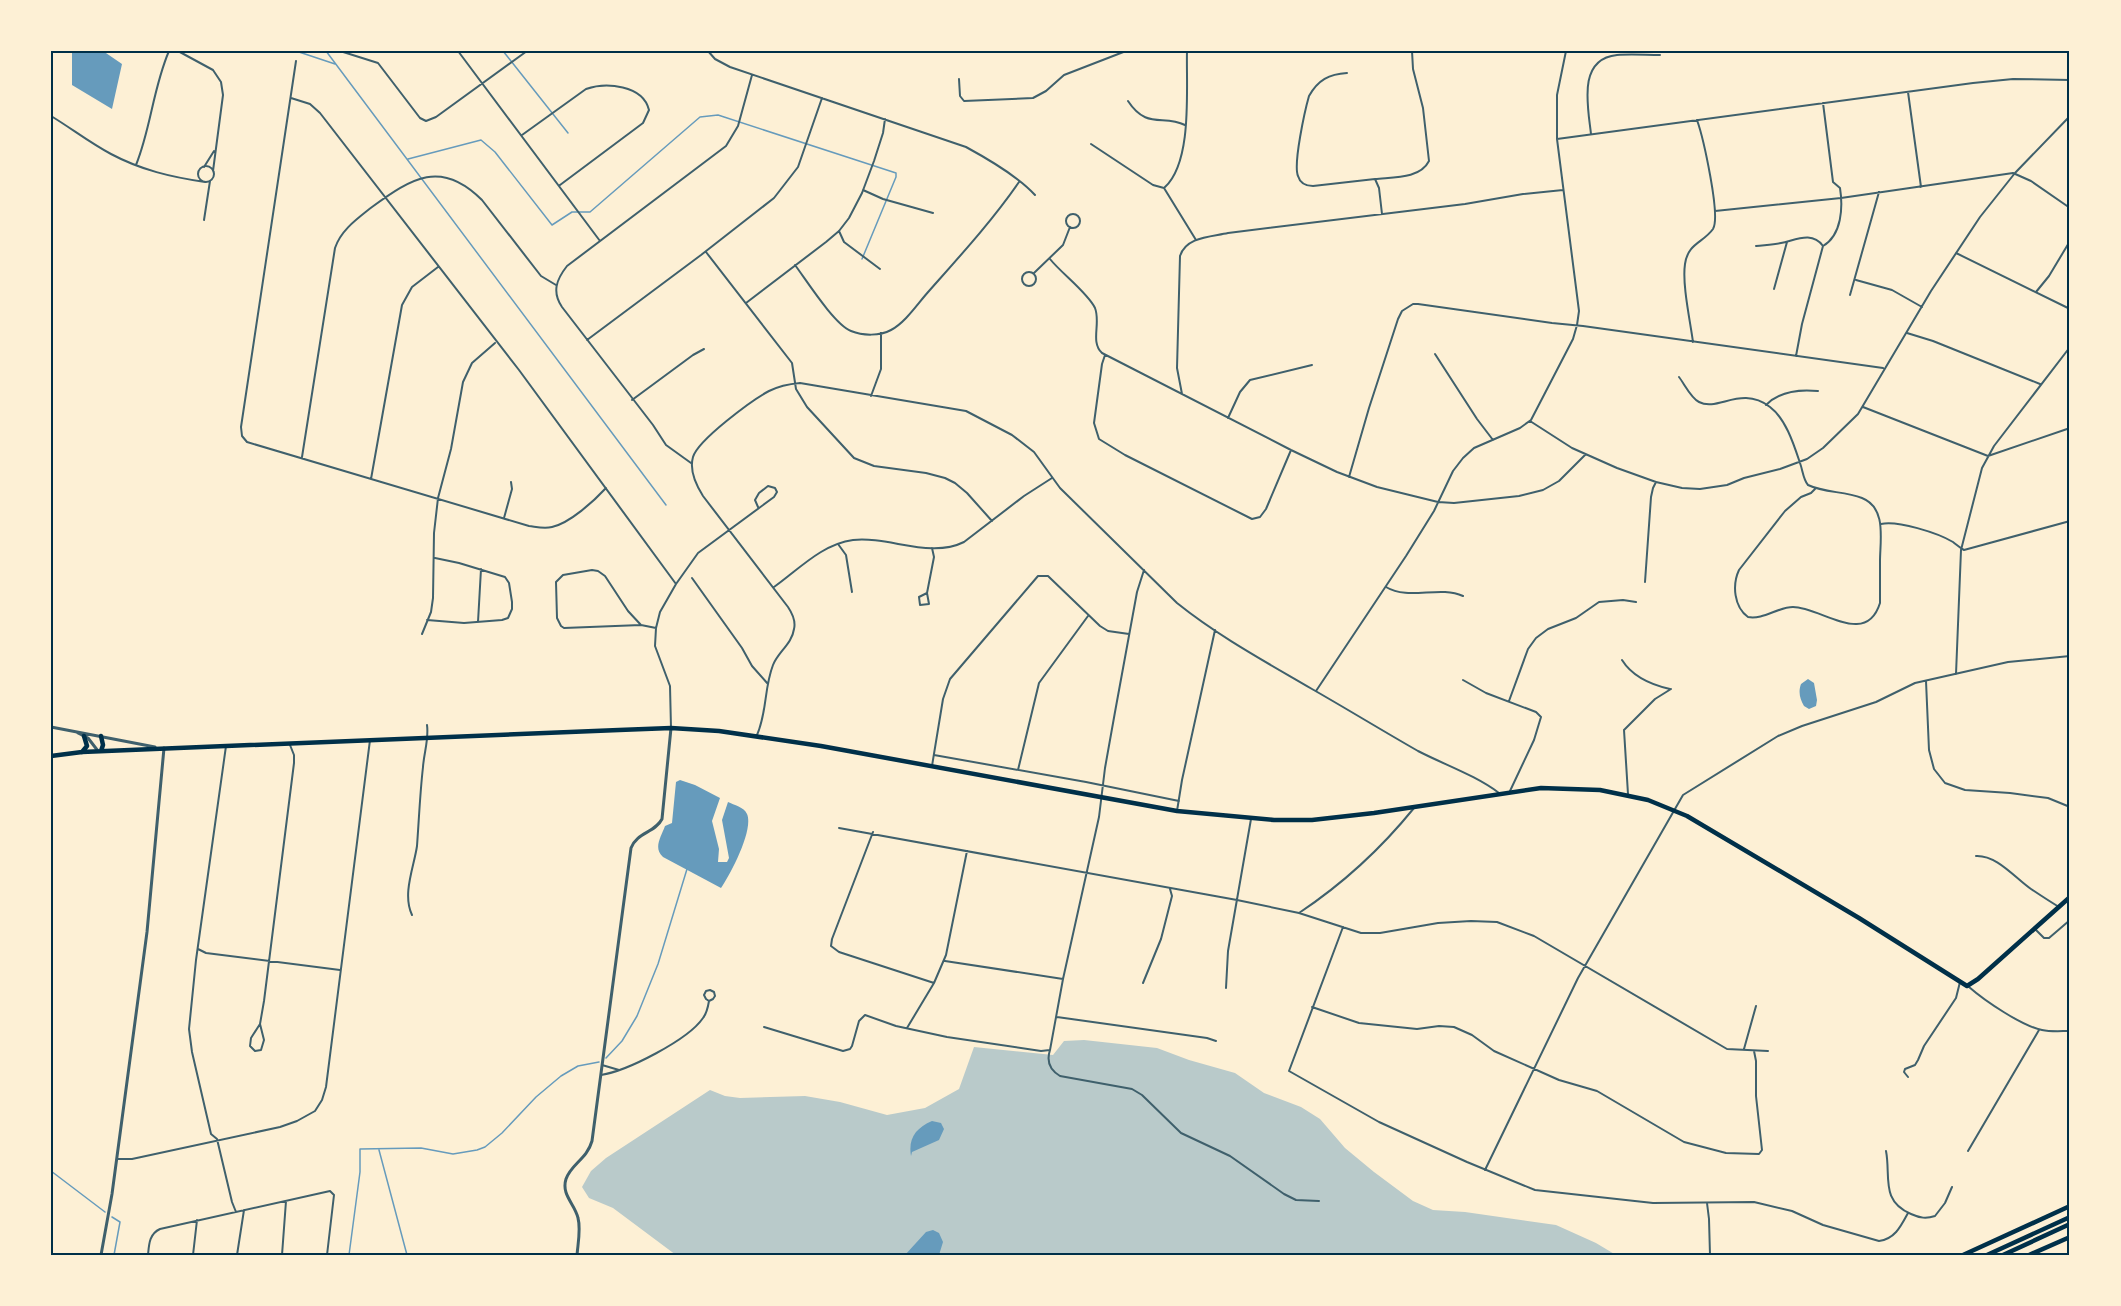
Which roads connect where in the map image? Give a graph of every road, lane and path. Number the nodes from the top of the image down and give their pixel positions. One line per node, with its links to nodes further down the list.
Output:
1 (170, 51): 33 (street)
2 (178, 51): 32 (street)
3 (340, 51): 17 (street)
4 (458, 51): 17 (street)
5 (528, 51): 17 (street)
6 (708, 51): 14 (street)
7 (1126, 51): 15 (street)
8 (1187, 51): 27 (street)
9 (1412, 51): 37 (street)
10 (1566, 51): 30 (street)
11 (1660, 55): 28 (street)
12 (296, 61): 19 (street)
13 (1347, 72): 37 (street)
14 (752, 75): 20 (street); 58 (street)
15 (959, 79)
16 (2070, 80): 18 (street)
17 (482, 83): 29 (street)
18 (1908, 92): 22 (street); 42 (street)
19 (291, 98): 48 (street); 107 (street)
20 (822, 98): 25 (street); 63 (street)
21 (1128, 101): 27 (street)
22 (1823, 102): 26 (street); 49 (street)
23 (51, 116): 33 (street)
24 (2070, 116): 36 (street)
25 (885, 119): 39 (street); 44 (street)
26 (1697, 120): 28 (street); 51 (street)
27 (1185, 125): 43 (street)
28 (1591, 134): 30 (street)
29 (522, 135): 41 (street); 41 (street)
30 (1557, 139): 45 (street)
31 (1091, 144): 43 (street)
32 (215, 148): 34 (street); 35 (street)
33 (136, 165): 40 (street)
34 (204, 167): 35 (street); 40 (street)
35 (213, 171): 38 (street)
36 (2015, 173): 42 (street); 50 (street); 64 (street)
37 (1375, 179): 53 (street)
38 (210, 181): 40 (street); 54 (street)
39 (1019, 181): 47 (street); 79 (street)
40 (205, 182)
41 (560, 185): 58 (street)
42 (1921, 187): 46 (street)
43 (1164, 188): 57 (street)
44 (863, 190): 52 (street); 56 (street)
45 (1563, 190): 53 (street); 78 (street)
46 (1879, 192): 49 (street); 70 (street)
47 (1035, 195)
48 (385, 197): 67 (street); 71 (street); 107 (street)
49 (1841, 198): 51 (street); 62 (street)
50 (2070, 208)
51 (1715, 211): 83 (street)
52 (933, 213)
53 (1382, 214): 57 (street)
54 (204, 220)
55 (1070, 227): 55 (street); 65 (street)
56 (838, 231): 66 (street); 68 (street)
57 (1196, 240): 95 (street)
58 (601, 241): 71 (street)
59 (2070, 241): 73 (street)
60 (1787, 242): 61 (street); 62 (street); 72 (street)
61 (1756, 246)
62 (1823, 246): 88 (street)
63 (706, 252): 75 (street); 81 (street)
64 (1956, 254): 73 (street); 76 (street)
65 (1050, 259): 69 (street); 87 (street)
66 (795, 265): 75 (street); 79 (street)
67 (438, 267): 82 (street); 111 (street)
68 (880, 269)
69 (1034, 273): 69 (street)
70 (1854, 280): 74 (street); 76 (street)
71 (556, 285): 81 (street)
72 (1774, 288)
73 (2036, 292): 77 (street)
74 (1850, 295)
75 (746, 303): 92 (street)
76 (1922, 307): 80 (street)
77 (2070, 309)
78 (1577, 325): 83 (street); 101 (street); 110 (street)
79 (881, 333): 96 (street)
80 (1907, 333): 90 (street); 93 (street)
81 (587, 340): 97 (street)
82 (496, 342): 115 (street); 117 (street)
83 (1693, 342): 88 (street)
84 (2070, 347): 93 (street)
85 (704, 349): 97 (street)
86 (1435, 354): 103 (street)
87 (1105, 355): 95 (street); 104 (street)
88 (1796, 356): 90 (street)
89 (1312, 365): 100 (street)
90 (1885, 368): 99 (street)
91 (1679, 377): 98 (street)
92 (794, 384): 96 (street); 109 (street); 121 (street)
93 (2040, 384): 106 (street)
94 (1818, 391): 98 (street)
95 (1182, 394): 100 (street)
96 (871, 396): 112 (street)
97 (632, 400): 109 (street)
98 (1766, 405): 108 (street)
99 (1863, 406): 106 (street); 108 (street)
100 (1228, 418): 104 (street)
101 (1530, 421): 103 (street); 105 (street)
102 (2070, 428): 106 (street)
103 (1493, 440): 118 (street)
104 (1291, 450): 110 (street)
105 (1586, 454): 114 (street); 118 (street)
106 (1988, 456): 127 (street)
107 (302, 458): 111 (street)
108 (1800, 462): 114 (street); 116 (street)
109 (691, 463): 124 (street)
110 (1349, 477): 118 (street)
111 (371, 478): 117 (street)
112 (1052, 478): 121 (street); 130 (street)
113 (511, 482): 120 (street)
114 (1656, 482): 132 (street)
115 (606, 488): 120 (street); 133 (street)
116 (1815, 489): 123 (street); 123 (street)
117 (438, 498): 120 (street); 128 (street)
118 (1438, 502): 134 (street)
119 (758, 507): 119 (street); 124 (street)
120 (504, 518)
121 (992, 520): 126 (street)
122 (2070, 521): 127 (street)
123 (1881, 524): 127 (street)
124 (729, 530): 133 (street); 135 (street)
125 (838, 544): 126 (street); 135 (street); 136 (street)
126 (932, 548): 137 (street)
127 (1961, 550): 150 (street)
128 (435, 558): 129 (street); 141 (street)
129 (481, 569): 142 (street); 142 (street)
130 (1144, 570): 145 (street); 147 (street)
131 (692, 578): 153 (street)
132 (1645, 582)
133 (676, 584): 144 (street)
134 (1386, 587): 138 (street); 154 (street)
135 (774, 588): 153 (street)
136 (852, 592)
137 (927, 593): 137 (street)
138 (1464, 596)
139 (1636, 602): 155 (street)
140 (1088, 616): 147 (street); 170 (street); 173 (street)
141 (428, 620): 142 (street); 146 (street)
142 (478, 622)
143 (641, 625): 143 (street); 144 (street)
144 (656, 628): 158 (street)
145 (1215, 630): 154 (street); 179 (street)
146 (422, 634)
147 (1130, 634): 174 (street)
148 (2070, 656): 150 (street)
149 (1622, 660): 177 (street)
150 (1956, 674): 152 (street)
151 (1463, 680): 155 (street)
152 (1926, 681): 181 (street); 182 (street)
153 (768, 684): 160 (street)
154 (1316, 691): 176 (street)
155 (1509, 701): 175 (street)
156 (427, 725): 163 (street)
157 (51, 727): 159 (street)
158 (671, 728): 160 (main road); 163 (main road); 224 (street)
159 (74, 731): 161 (street); 162 (street)
160 (757, 735): 172 (main road)
161 (84, 736): 168 (street); 169 (main road)
162 (101, 736): 167 (street); 168 (main road)
163 (429, 737): 164 (main road); 195 (street)
164 (370, 740): 165 (main road); 203 (street)
165 (290, 743): 166 (main road); 200 (street)
166 (226, 746): 167 (main road); 199 (street)
167 (163, 748): 168 (main road); 232 (street)
168 (99, 751): 169 (main road)
169 (82, 752): 171 (main road)
170 (934, 755): 172 (street); 173 (street)
171 (51, 756)
172 (932, 766): 178 (main road)
173 (1018, 770): 174 (street)
174 (1102, 785): 178 (street); 179 (street)
175 (1509, 793): 176 (main road); 177 (main road)
176 (1502, 794): 180 (main road)
177 (1628, 795): 182 (main road)
178 (1102, 797): 183 (main road); 189 (street)
179 (1179, 801): 183 (street)
180 (1414, 807): 184 (main road); 194 (street)
181 (2070, 807)
182 (1673, 809): 202 (street); 205 (main road)
183 (1177, 811): 184 (main road)
184 (1251, 819): 192 (street)
185 (838, 828): 186 (street)
186 (873, 832): 187 (street); 206 (street)
187 (967, 850): 189 (street); 201 (street)
188 (1976, 856): 193 (street)
189 (1087, 873): 190 (street); 204 (street)
190 (1170, 889): 192 (street); 207 (street)
191 (2070, 898): 193 (main road)
192 (1237, 900): 194 (street); 209 (street)
193 (2059, 907): 198 (main road)
194 (1299, 913): 197 (street)
195 (412, 915)
196 (2070, 920): 198 (street)
197 (1343, 927): 202 (street); 212 (street)
198 (2034, 928): 208 (main road)
199 (198, 949): 200 (street); 229 (street)
200 (268, 961): 203 (street); 214 (street)
201 (944, 961): 204 (street); 206 (street)
202 (1585, 967): 220 (street); 225 (street)
203 (341, 970): 229 (street)
204 (1064, 978): 213 (street)
205 (1960, 982): 208 (main road); 228 (street)
206 (934, 983): 216 (street)
207 (1143, 983)
208 (1967, 986): 217 (street)
209 (1226, 988)
210 (709, 1001): 226 (street)
211 (1756, 1006): 220 (street)
212 (1312, 1007): 225 (street); 233 (street)
213 (1057, 1017): 219 (street); 221 (street)
214 (260, 1024): 214 (street)
215 (764, 1027): 216 (street)
216 (907, 1028): 221 (street)
217 (2039, 1030): 218 (street); 231 (street)
218 (2070, 1031)
219 (1216, 1041)
220 (1744, 1049): 222 (street)
221 (1050, 1050): 236 (street)
222 (1754, 1051): 223 (street); 225 (street)
223 (1768, 1051)
224 (602, 1065): 226 (street); 227 (street)
225 (1534, 1067): 233 (street)
226 (619, 1070): 227 (street)
227 (601, 1075): 252 (street)
228 (1908, 1077)
229 (217, 1139): 232 (street); 240 (street)
230 (1886, 1151): 241 (street)
231 (1968, 1151)
232 (117, 1159): 246 (street)
233 (1485, 1170): 237 (street)
234 (1952, 1187): 241 (street)
235 (286, 1201): 239 (street); 250 (street); 251 (street)
236 (1319, 1201)
237 (1707, 1203): 241 (street); 253 (street)
238 (2070, 1206): 254 (main road)
239 (244, 1210): 240 (street); 249 (street)
240 (236, 1212): 243 (street)
241 (1908, 1213)
242 (2070, 1217): 255 (main road)
243 (197, 1220): 247 (street); 248 (street)
244 (2070, 1224): 256 (main road)
245 (2070, 1238): 257 (main road)
246 (101, 1255)
247 (148, 1255)
248 (193, 1255)
249 (237, 1255)
250 (282, 1255)
251 (327, 1255)
252 (577, 1255)
253 (1710, 1255)
254 (1963, 1255)
255 (1987, 1255)
256 (2003, 1255)
257 (2029, 1255)

